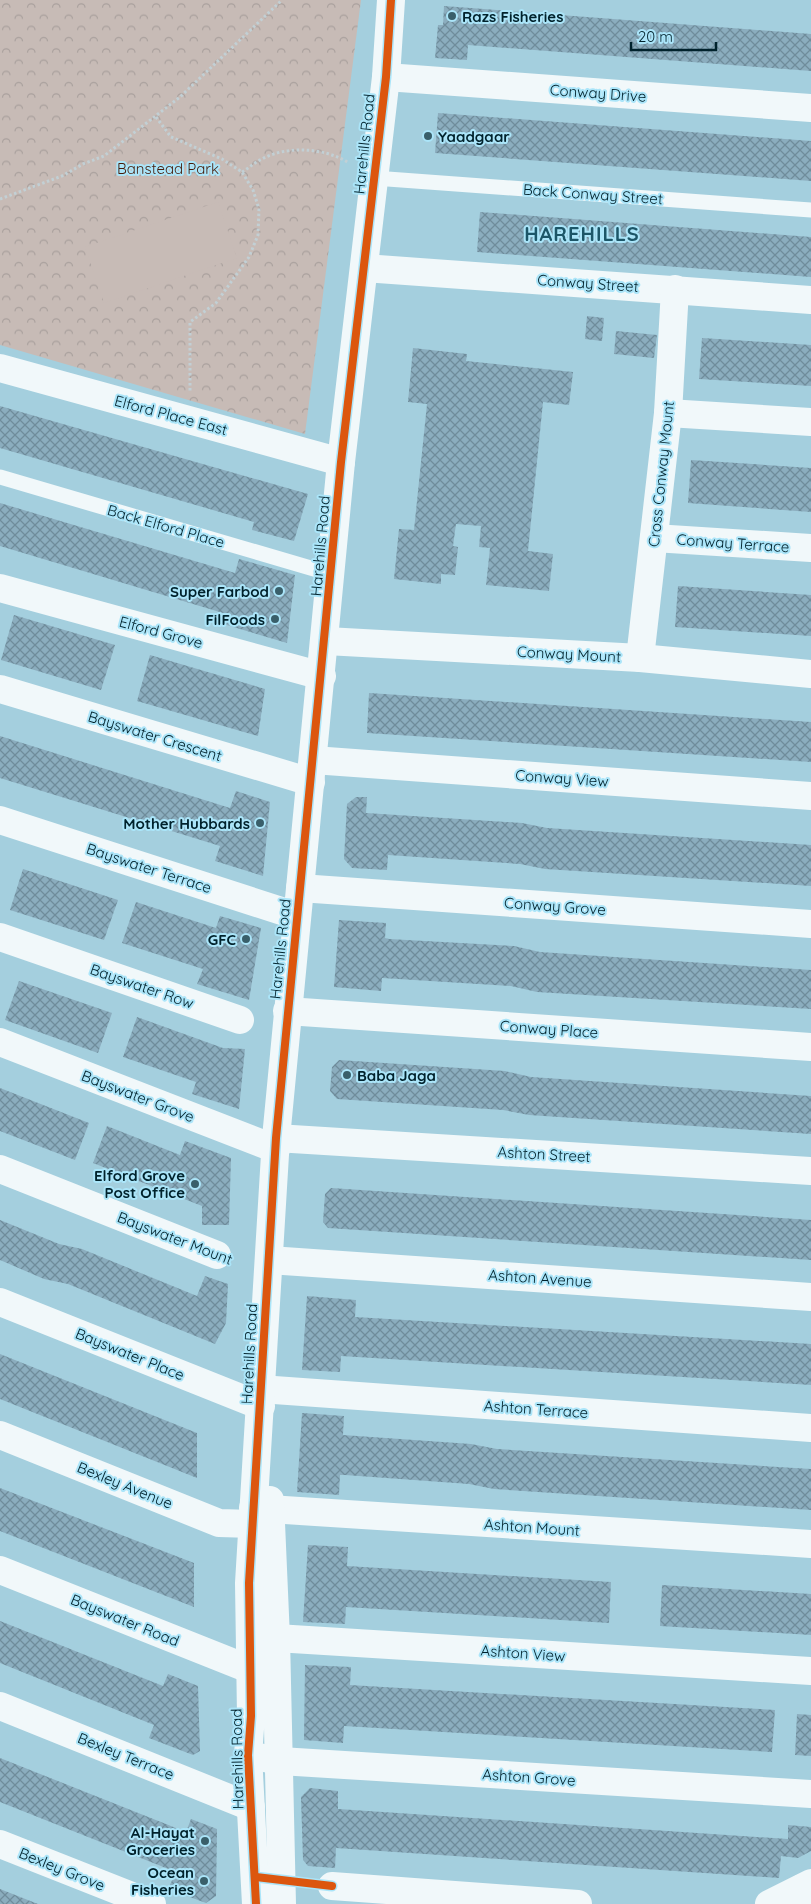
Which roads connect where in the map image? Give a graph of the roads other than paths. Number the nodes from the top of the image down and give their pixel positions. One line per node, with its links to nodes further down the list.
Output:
1 (391, 0): 3 (street, Harehills Road)
2 (409, 0): 3 (street, Harehills Road)
3 (394, 78): 4 (street, Conway Drive); 5 (street, Harehills Road)
4 (811, 108)
5 (382, 179): 6 (lane, Back Conway Street); 7 (street, Harehills Road)
6 (811, 210)
7 (372, 268): 8 (street, Conway Street); 13 (street, Harehills Road); 19 (street, Harehills Road)
8 (675, 289): 9 (street, Conway Street); 11 (street, Cross Conway Mount)
9 (811, 300)
10 (0, 368): 13 (street, Elford Place East)
11 (668, 413): 12 (street); 15 (street, Cross Conway Mount)
12 (811, 422)
13 (341, 462): 17 (street, Harehills Road)
14 (0, 477): 17 (lane, Back Elford Place)
15 (654, 538): 16 (street, Conway Terrace); 20 (street, Cross Conway Mount)
16 (811, 548)
17 (331, 574): 19 (street, Harehills Road)
18 (0, 588): 22 (street, Elford Grove)
19 (334, 641): 20 (street, Conway Mount); 22 (street, Harehills Road); 24 (street, Harehills Road)
20 (640, 658): 21 (street, Conway Mount)
21 (811, 674)
22 (322, 676): 24 (street, Harehills Road)
23 (0, 689): 24 (street, Bayswater Crescent)
24 (317, 768): 25 (street, Conway View); 27 (street, Harehills Road)
25 (811, 796)
26 (0, 820): 28 (street, Bayswater Terrace)
27 (307, 888): 28 (street, Harehills Road); 29 (street, Conway Grove); 31 (street, Harehills Road)
28 (297, 916): 31 (street, Harehills Road)
29 (811, 924)
30 (0, 937): 32 (street, Bayswater Row)
31 (295, 1012): 34 (street, Conway Place); 35 (street, Harehills Road)
32 (240, 1020)
33 (0, 1042): 35 (street, Bayswater Grove)
34 (811, 1047)
35 (281, 1142): 37 (street, Ashton Street); 39 (street, Harehills Road)
36 (0, 1169): 38 (street, Bayswater Mount)
37 (811, 1171)
38 (217, 1254)
39 (276, 1260): 40 (street, Ashton Avenue); 42 (street, Harehills Road)
40 (811, 1296)
41 (0, 1302): 42 (street, Bayswater Place)
42 (265, 1395): 43 (street, Ashton Terrace); 45 (street, Harehills Road)
43 (811, 1428)
44 (0, 1435): 45 (street, Bexley Avenue)
45 (259, 1514): 46 (street, Ashton Mount); 48 (street, Harehills Road); 49 (street, Harehills Road)
46 (811, 1544)
47 (0, 1570): 49 (street, Bayswater Road)
48 (276, 1638): 49 (street); 50 (street, Ashton View); 53 (street, Harehills Road)
49 (249, 1669): 52 (street, Harehills Road)
50 (811, 1671)
51 (0, 1706): 55 (street, Bexley Terrace)
52 (248, 1755): 53 (street, Ashton Grove); 55 (street, Harehills Road)
53 (280, 1761): 54 (street, Ashton Grove); 63 (street, Harehills Road)
54 (811, 1794)
55 (251, 1807): 62 (street, Harehills Road)
56 (0, 1844): 60 (street, Bexley Grove)
57 (332, 1886): 59 (street)
58 (808, 1892): 65 (street)
59 (384, 1897): 64 (street)
60 (122, 1898): 61 (street, Bexley Grove)
61 (152, 1904)
62 (256, 1904)
63 (282, 1904)
64 (578, 1904)
65 (769, 1904)

